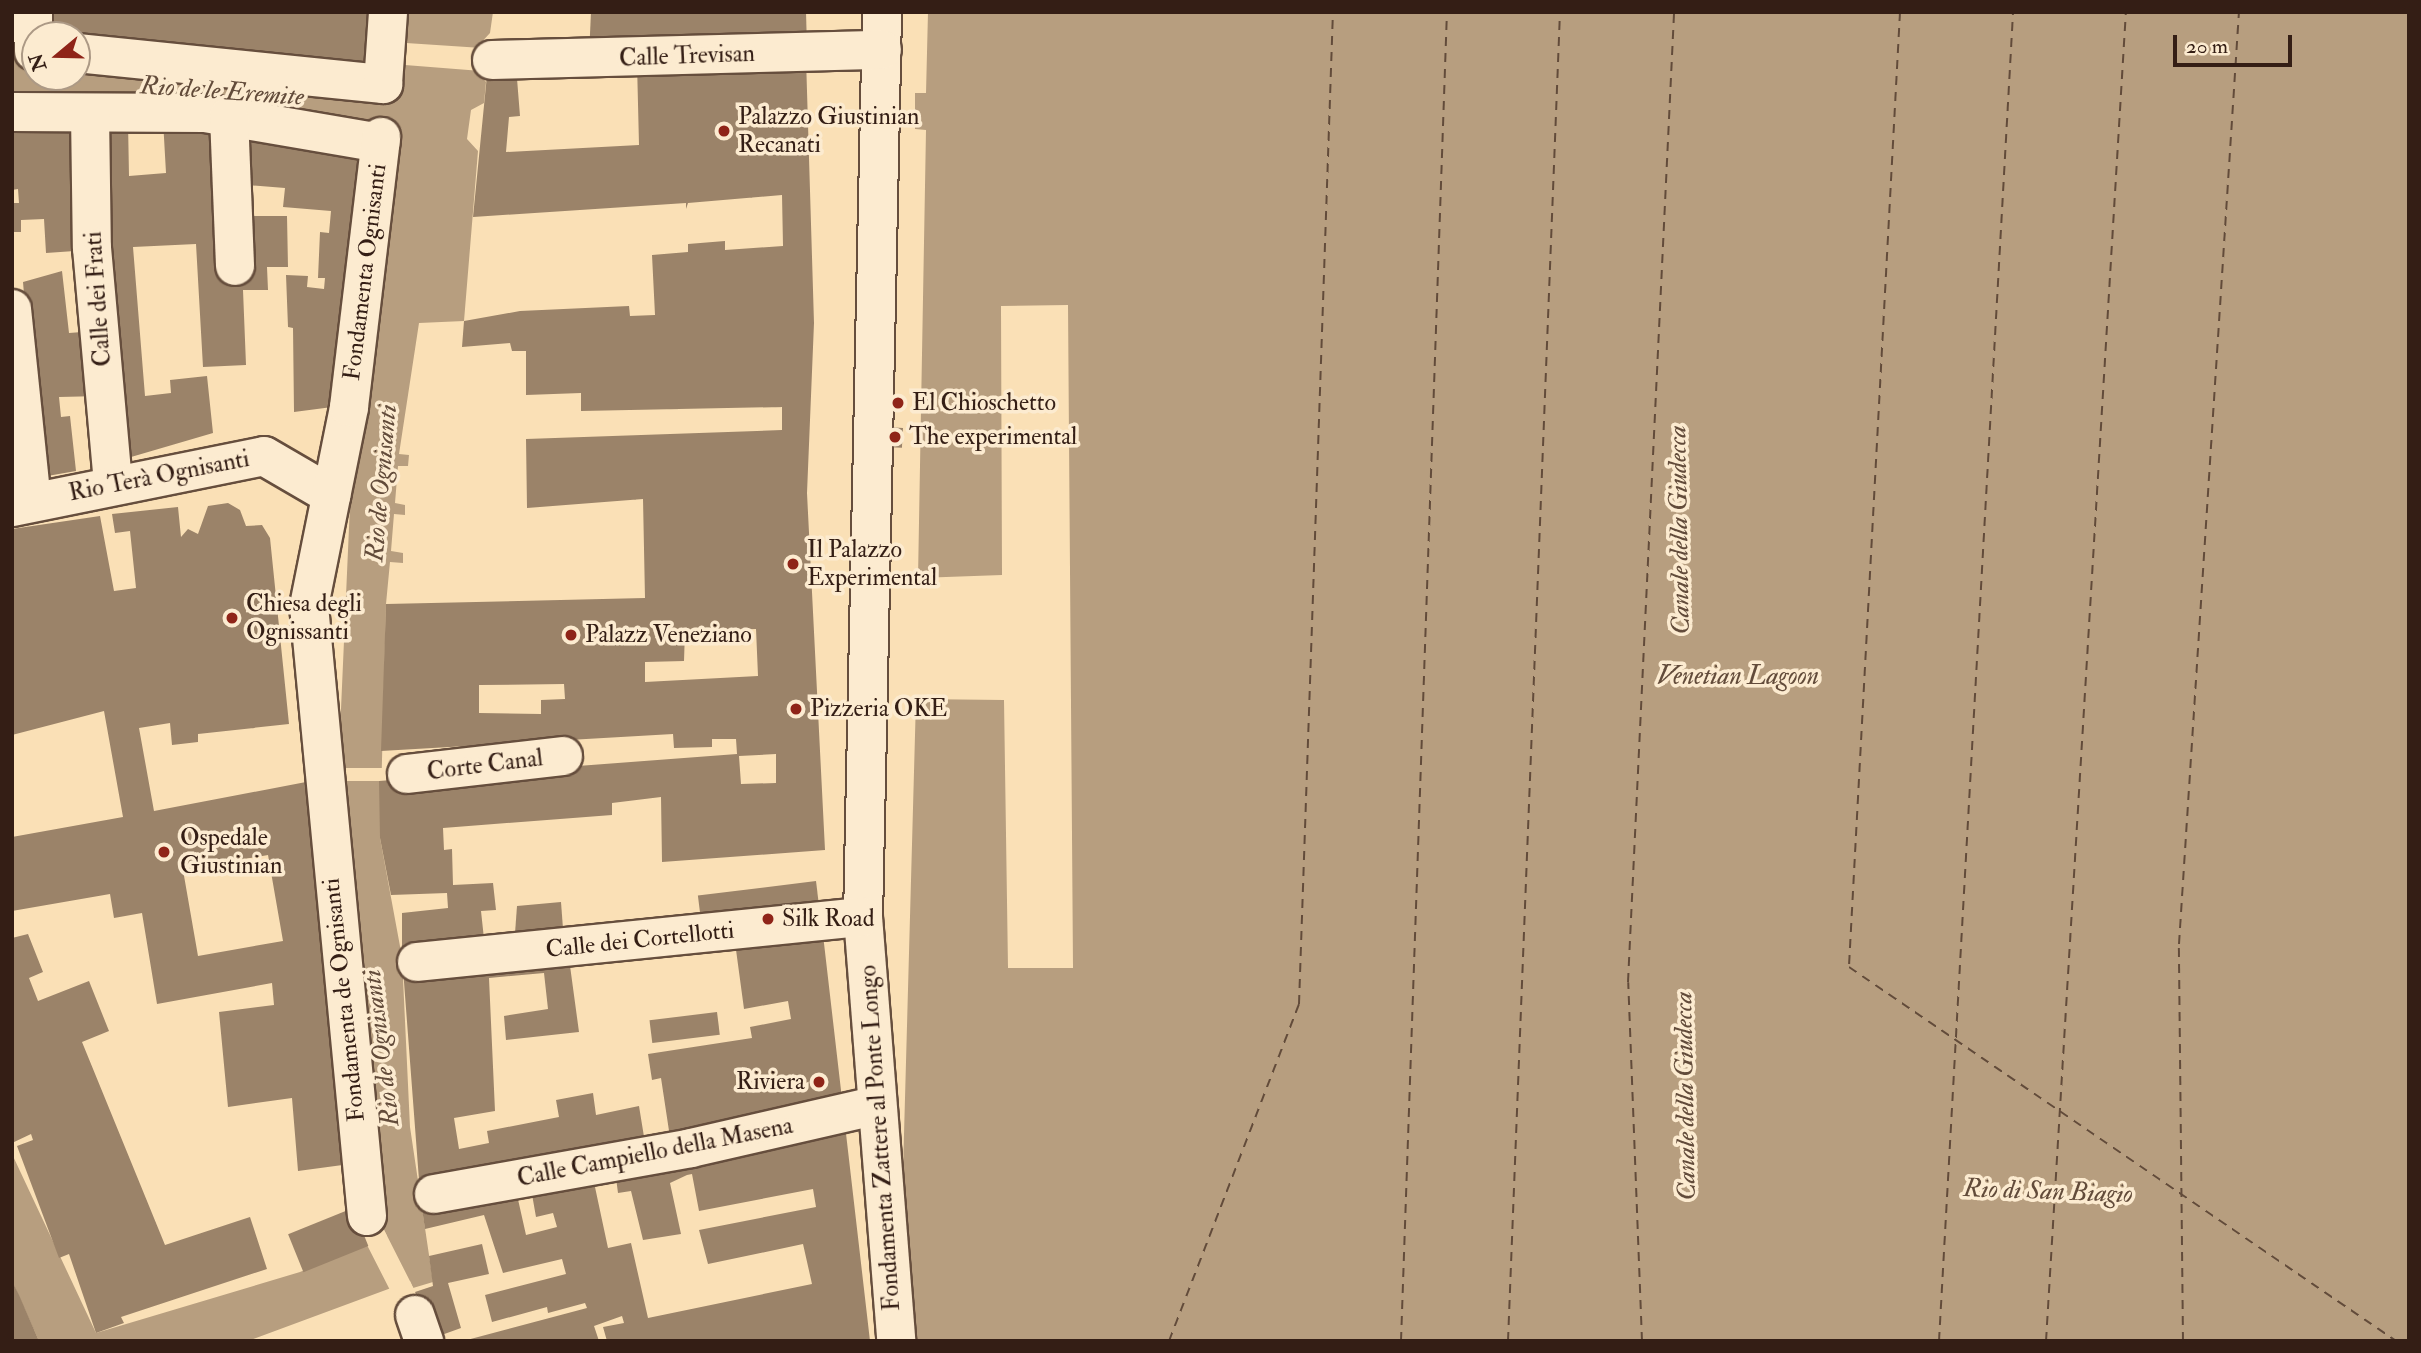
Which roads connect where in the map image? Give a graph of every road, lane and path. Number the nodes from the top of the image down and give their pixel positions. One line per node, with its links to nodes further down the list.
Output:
1 (388, 12): 4 (street)
2 (882, 12): 3 (street, Fondamenta Zattere al Ponte Longo)
3 (882, 50): 5 (street, Calle Trevisan); 16 (street, Fondamenta Zattere al Ponte Longo)
4 (91, 54)
5 (492, 60)
6 (12, 113): 7 (street)
7 (90, 113): 8 (street); 12 (street, Calle dei Frati)
8 (229, 116): 9 (street); 11 (street, Fondamenta Ognisanti)
9 (235, 266)
10 (12, 309): 13 (street)
11 (317, 484): 12 (street, Rio Terà Ognisanti); 20 (street, Fondamenta de Ognisanti)
12 (113, 485): 13 (street, Rio Terà Ognisanti)
13 (22, 504)
14 (563, 756): 15 (street, Corte Canal)
15 (407, 774)
16 (863, 918): 17 (street, Calle dei Cortellotti); 18 (street, Fondamenta Zattere al Ponte Longo)
17 (417, 962)
18 (875, 1106): 19 (street, Calle Campiello della Masena); 21 (street, Fondamenta Zattere al Ponte Longo)
19 (434, 1194)
20 (366, 1216)
21 (896, 1341)

